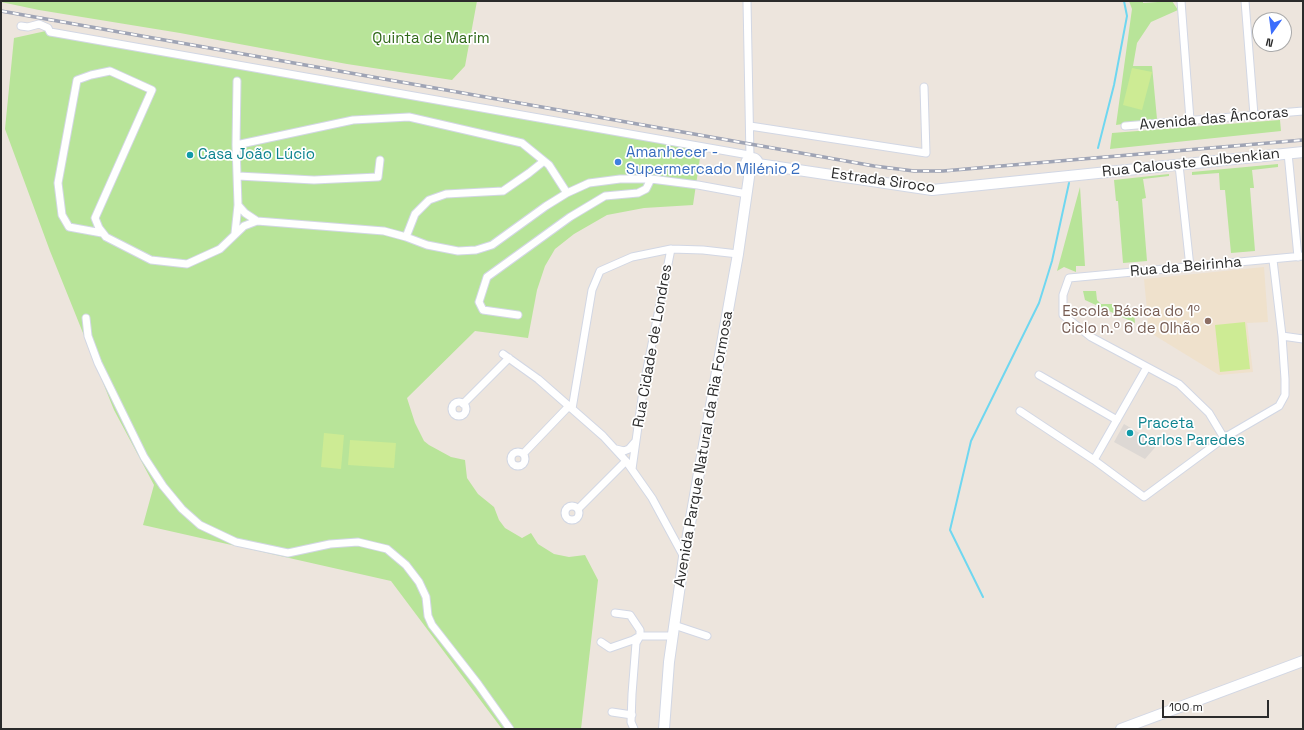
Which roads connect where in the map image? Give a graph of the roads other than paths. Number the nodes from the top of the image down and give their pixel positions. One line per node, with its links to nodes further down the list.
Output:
1 (747, 1): 10 (street)
2 (1181, 1): 9 (street)
3 (1245, 1): 8 (street)
4 (20, 26): 17 (street)
5 (237, 81): 12 (street)
6 (924, 87): 10 (street)
7 (1303, 111): 8 (street, Avenida das Âncoras)
8 (1254, 115): 9 (street, Avenida das Âncoras)
9 (1190, 120): 11 (street, Avenida das Âncoras)
10 (750, 126): 17 (street)
11 (1125, 126)
12 (236, 145): 16 (street); 20 (street)
13 (1303, 152): 14 (street, Rua Calouste Gulbenkian)
14 (1288, 153): 18 (street, Rua Calouste Gulbenkian); 31 (street)
15 (380, 160): 20 (street)
16 (544, 161): 22 (street); 28 (street)
17 (752, 162): 19 (street, Estrada Siroco); 23 (street, Avenida Parque Natural da Ria Formosa)
18 (1179, 165): 19 (street, Rua Calouste Gulbenkian); 33 (street)
19 (1079, 175)
20 (238, 176): 24 (street)
21 (650, 179): 22 (street); 23 (street); 34 (street)
22 (567, 193): 28 (street)
23 (747, 194): 30 (street, Avenida Parque Natural da Ria Formosa)
24 (238, 205): 25 (street); 27 (street)
25 (256, 221): 27 (street); 28 (street)
26 (102, 232): 26 (street); 27 (street)
27 (235, 233)
28 (406, 237)
29 (671, 249): 30 (street); 41 (street); 45 (street, Rua Cidade de Londres)
30 (738, 254): 52 (street, Avenida Parque Natural da Ria Formosa)
31 (1301, 256): 32 (street, Rua da Beirinha)
32 (1273, 260): 33 (street, Rua da Beirinha); 36 (street)
33 (1190, 267): 38 (street, Rua da Beirinha)
34 (518, 315)
35 (86, 318): 62 (street)
36 (1282, 336): 37 (street); 44 (street)
37 (1303, 339)
38 (1147, 367): 43 (street); 44 (street)
39 (1039, 375): 43 (street)
40 (463, 404): 41 (street)
41 (570, 407): 46 (street); 47 (street)
42 (1020, 411): 48 (street)
43 (1117, 420): 48 (street)
44 (1224, 438): 48 (street)
45 (636, 442): 46 (street, Rua Cidade de Londres); 50 (street, Rua Cidade de Londres)
46 (616, 449): 49 (street)
47 (523, 454)
48 (1094, 460)
49 (626, 461): 50 (street); 51 (street)
50 (632, 469): 52 (street)
51 (578, 509)
52 (684, 557): 54 (street, Avenida Parque Natural da Ria Formosa)
53 (616, 613): 55 (street)
54 (674, 625): 56 (street, Avenida Parque Natural da Ria Formosa); 57 (street)
55 (640, 636): 56 (street); 58 (street); 61 (street)
56 (673, 636): 64 (street, Avenida Parque Natural da Ria Formosa)
57 (707, 636)
58 (601, 642)
59 (1303, 661): 65 (street)
60 (612, 712): 61 (street)
61 (632, 715): 63 (street)
62 (510, 729)
63 (634, 729)
64 (664, 729)
65 (1121, 729)

